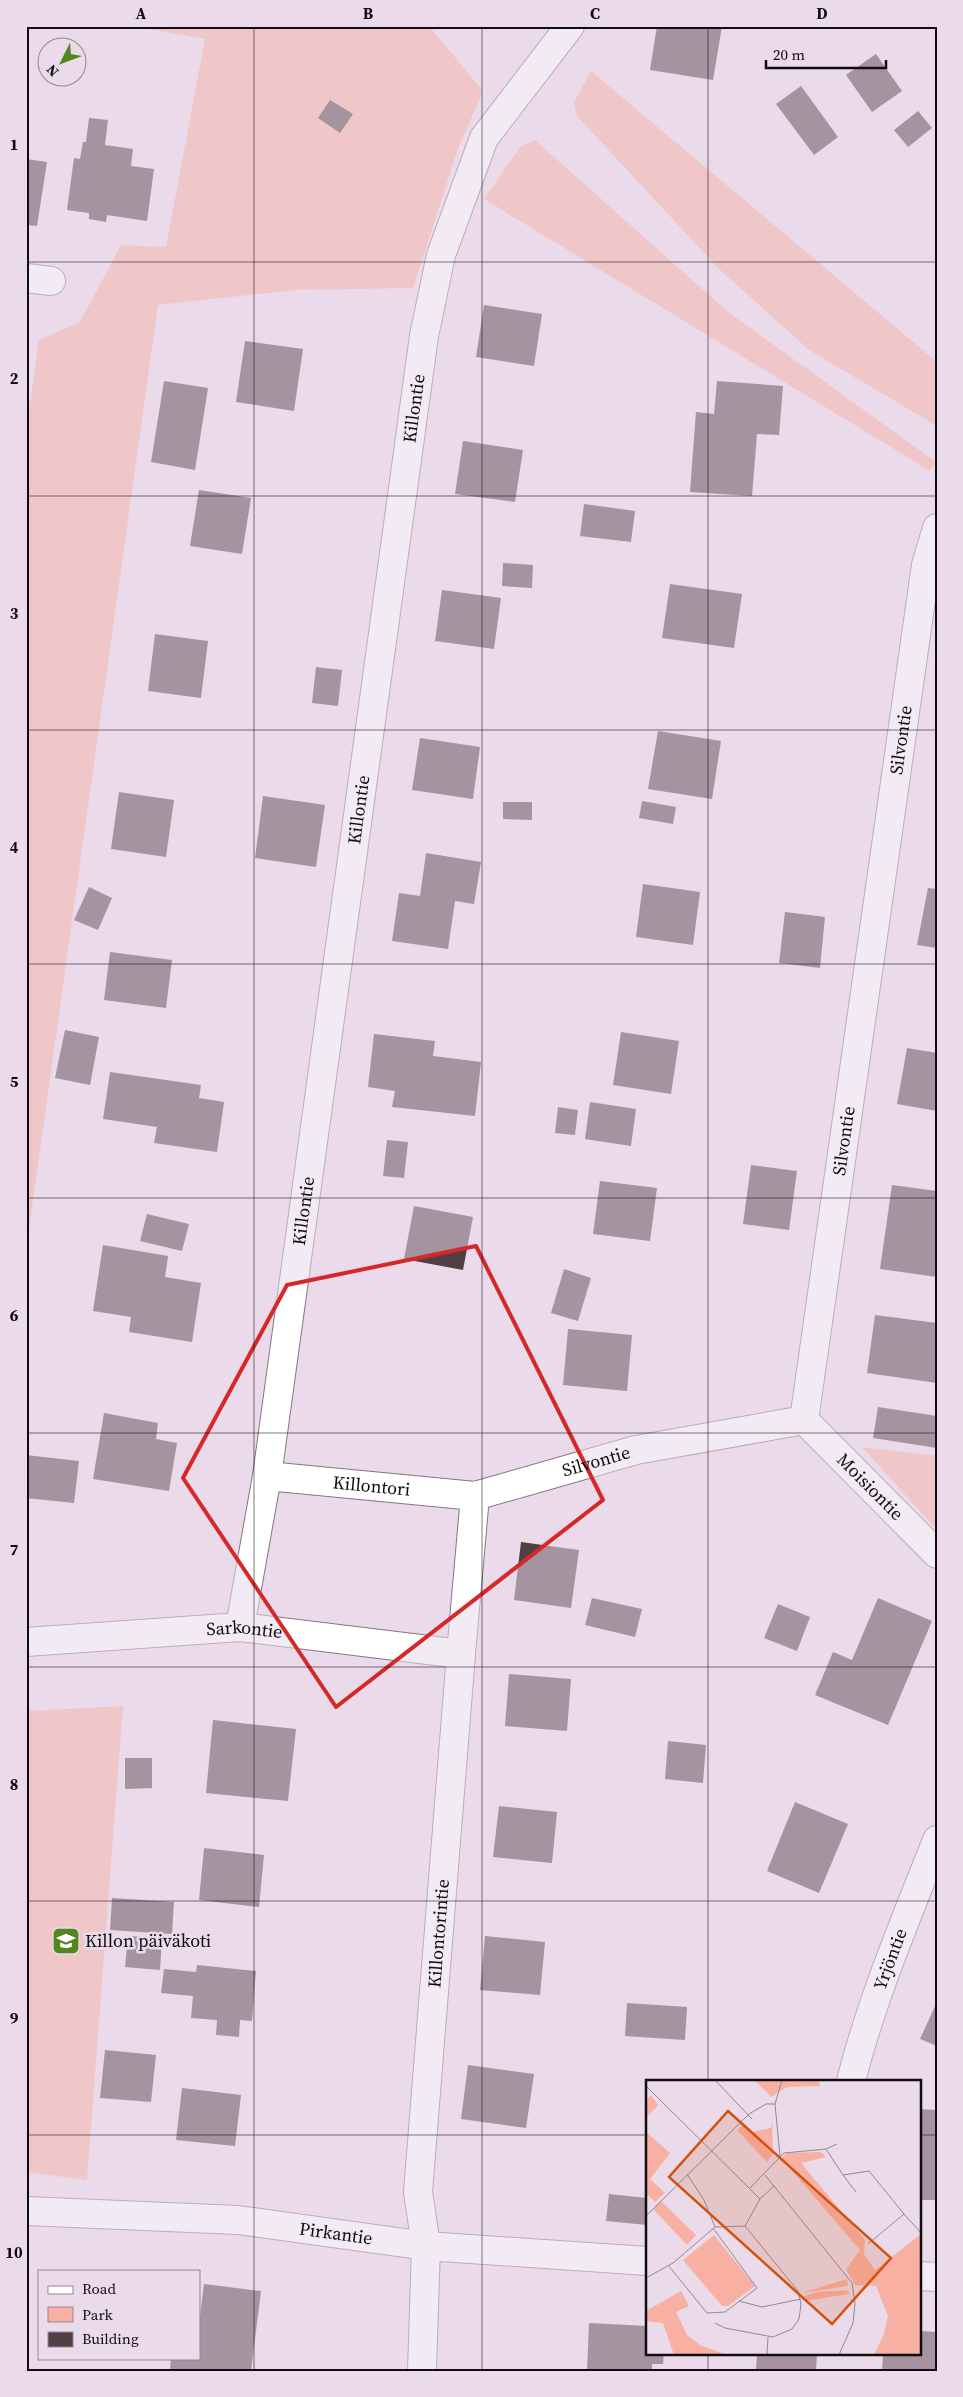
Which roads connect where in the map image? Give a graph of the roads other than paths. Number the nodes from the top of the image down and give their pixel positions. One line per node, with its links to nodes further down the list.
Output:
1 (570, 26): 4 (street, Killontie)
2 (937, 528): 3 (street, Silvontie)
3 (804, 1420): 5 (street, Silvontie); 6 (street, Moisiontie)
4 (267, 1476): 5 (street, Killontori); 7 (street, Killontie)
5 (475, 1496): 9 (street, Killontorintie)
6 (937, 1554)
7 (240, 1627): 8 (street, Sarkontie); 9 (street, Sarkontie)
8 (26, 1642)
9 (461, 1654): 13 (street, Killontorintie)
10 (937, 1840): 11 (street, Yrjöntie)
11 (851, 2080)
12 (26, 2211): 13 (street, Pirkantie)
13 (426, 2246): 14 (street, Pirkantie); 17 (street, Killontorintie)
14 (646, 2261)
15 (920, 2276): 16 (street)
16 (937, 2277)
17 (422, 2371)

